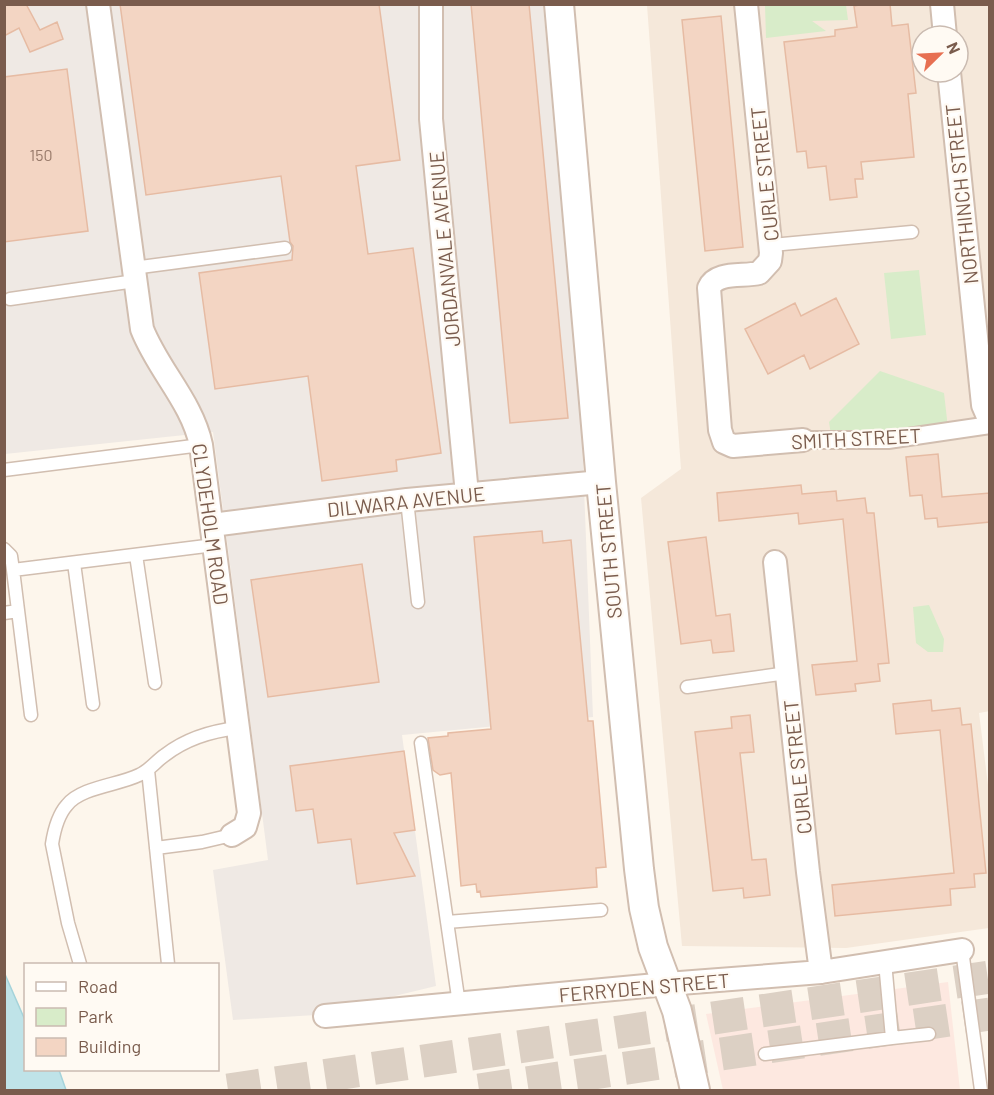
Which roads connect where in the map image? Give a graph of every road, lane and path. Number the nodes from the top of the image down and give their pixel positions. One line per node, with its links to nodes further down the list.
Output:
1 (98, 4): 11 (street, CLYDEHOLM ROAD)
2 (431, 4): 19 (street, JORDANVALE AVENUE)
3 (559, 4): 18 (street, SOUTH STREET)
4 (746, 4): 9 (street, CURLE STREET)
5 (942, 4): 6 (street)
6 (944, 24)
7 (950, 84): 13 (street, NORTHINCH STREET)
8 (912, 232): 9 (lane)
9 (771, 245): 15 (street, CURLE STREET)
10 (285, 248): 11 (lane)
11 (134, 275): 12 (lane); 16 (street, CLYDEHOLM ROAD)
12 (10, 299)
13 (990, 423): 14 (street, SMITH STREET)
14 (803, 440): 15 (street, SMITH STREET)
15 (724, 442)
16 (201, 445): 17 (lane); 21 (street, CLYDEHOLM ROAD)
17 (4, 470)
18 (601, 482): 19 (street, DILWARA AVENUE); 47 (street, SOUTH STREET)
19 (467, 494): 20 (street, DILWARA AVENUE)
20 (407, 500): 21 (street, DILWARA AVENUE); 27 (lane)
21 (213, 535): 23 (lane); 35 (street, CLYDEHOLM ROAD)
22 (4, 549): 26 (lane)
23 (136, 555): 24 (lane); 31 (lane)
24 (74, 562): 26 (lane); 33 (lane)
25 (775, 562): 30 (street, CURLE STREET)
26 (13, 570): 28 (lane)
27 (418, 602)
28 (18, 611): 29 (lane); 34 (lane)
29 (4, 613)
30 (787, 673): 32 (lane); 46 (street, CURLE STREET)
31 (155, 683)
32 (687, 687)
33 (93, 704)
34 (31, 715)
35 (238, 728): 37 (lane); 38 (street, CLYDEHOLM ROAD)
36 (422, 743): 41 (lane)
37 (148, 770): 39 (lane); 44 (lane)
38 (232, 835): 39 (lane)
39 (156, 848): 45 (lane)
40 (601, 910): 41 (lane)
41 (447, 922): 48 (lane)
42 (962, 950): 43 (street, FERRYDEN STREET); 54 (lane)
43 (885, 962): 46 (street, FERRYDEN STREET); 51 (lane)
44 (80, 963)
45 (168, 963)
46 (821, 972): 47 (street, FERRYDEN STREET)
47 (667, 984): 48 (street, FERRYDEN STREET); 53 (street, SOUTH STREET)
48 (459, 1004): 49 (street, FERRYDEN STREET)
49 (325, 1016)
50 (929, 1034): 51 (lane)
51 (892, 1038): 52 (lane)
52 (765, 1054)
53 (695, 1090)
54 (981, 1090)

